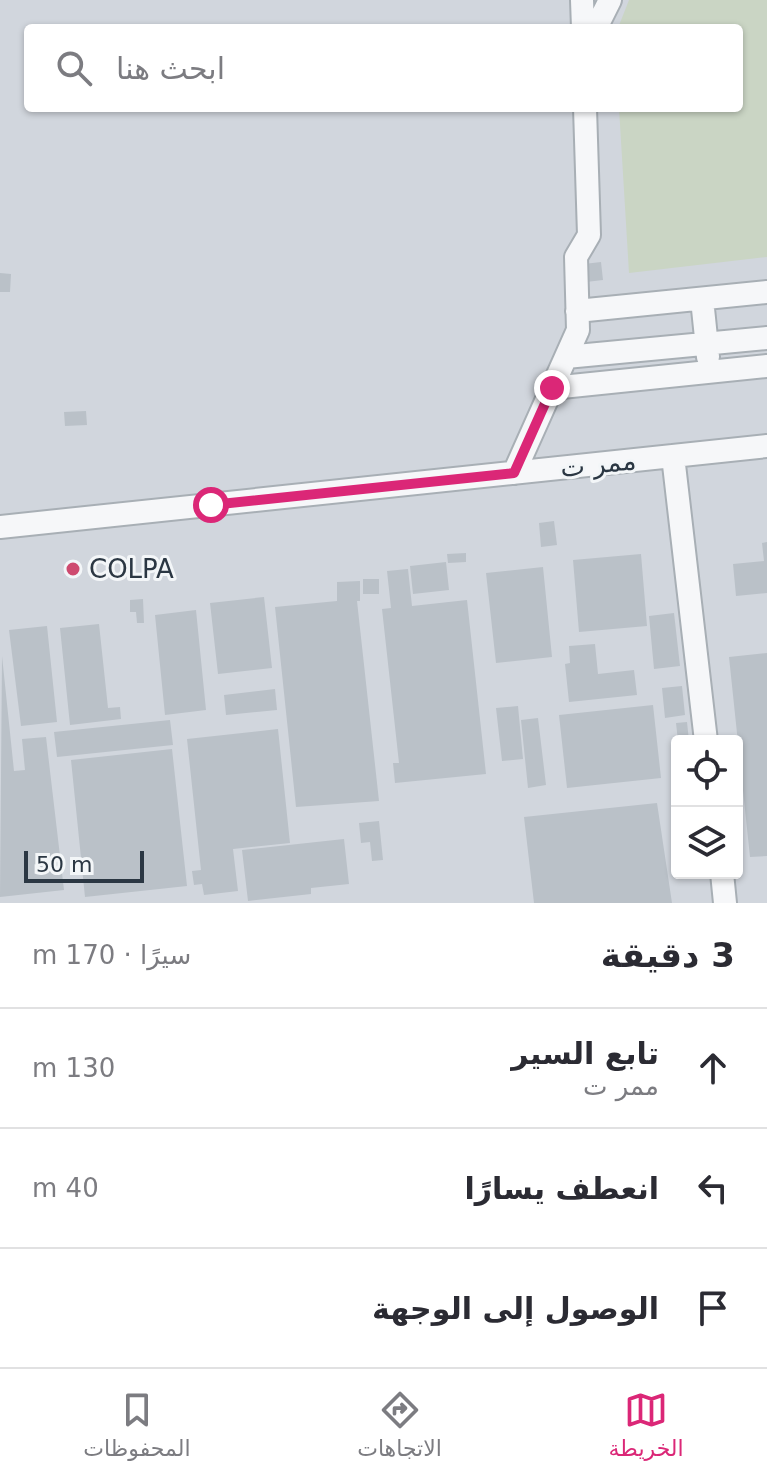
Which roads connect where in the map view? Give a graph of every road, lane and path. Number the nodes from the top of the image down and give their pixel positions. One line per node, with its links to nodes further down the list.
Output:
1 (582, 0): 3 (street)
2 (610, 0): 4 (street)
3 (583, 24)
4 (598, 24)
5 (585, 112): 8 (street)
6 (767, 292): 7 (street)
7 (702, 299): 8 (street); 10 (street)
8 (577, 311): 11 (street)
9 (767, 338): 10 (street)
10 (707, 344): 11 (street); 13 (street)
11 (566, 357): 14 (street)
12 (767, 366): 13 (street)
13 (710, 372): 14 (street)
14 (552, 388): 17 (street)
15 (767, 446): 16 (street, ممر ت)
16 (673, 456): 17 (street, ممر ت); 19 (street)
17 (514, 473): 18 (street, ممر ت)
18 (0, 527)
19 (705, 735)
20 (723, 879): 21 (street)
21 (725, 903)

